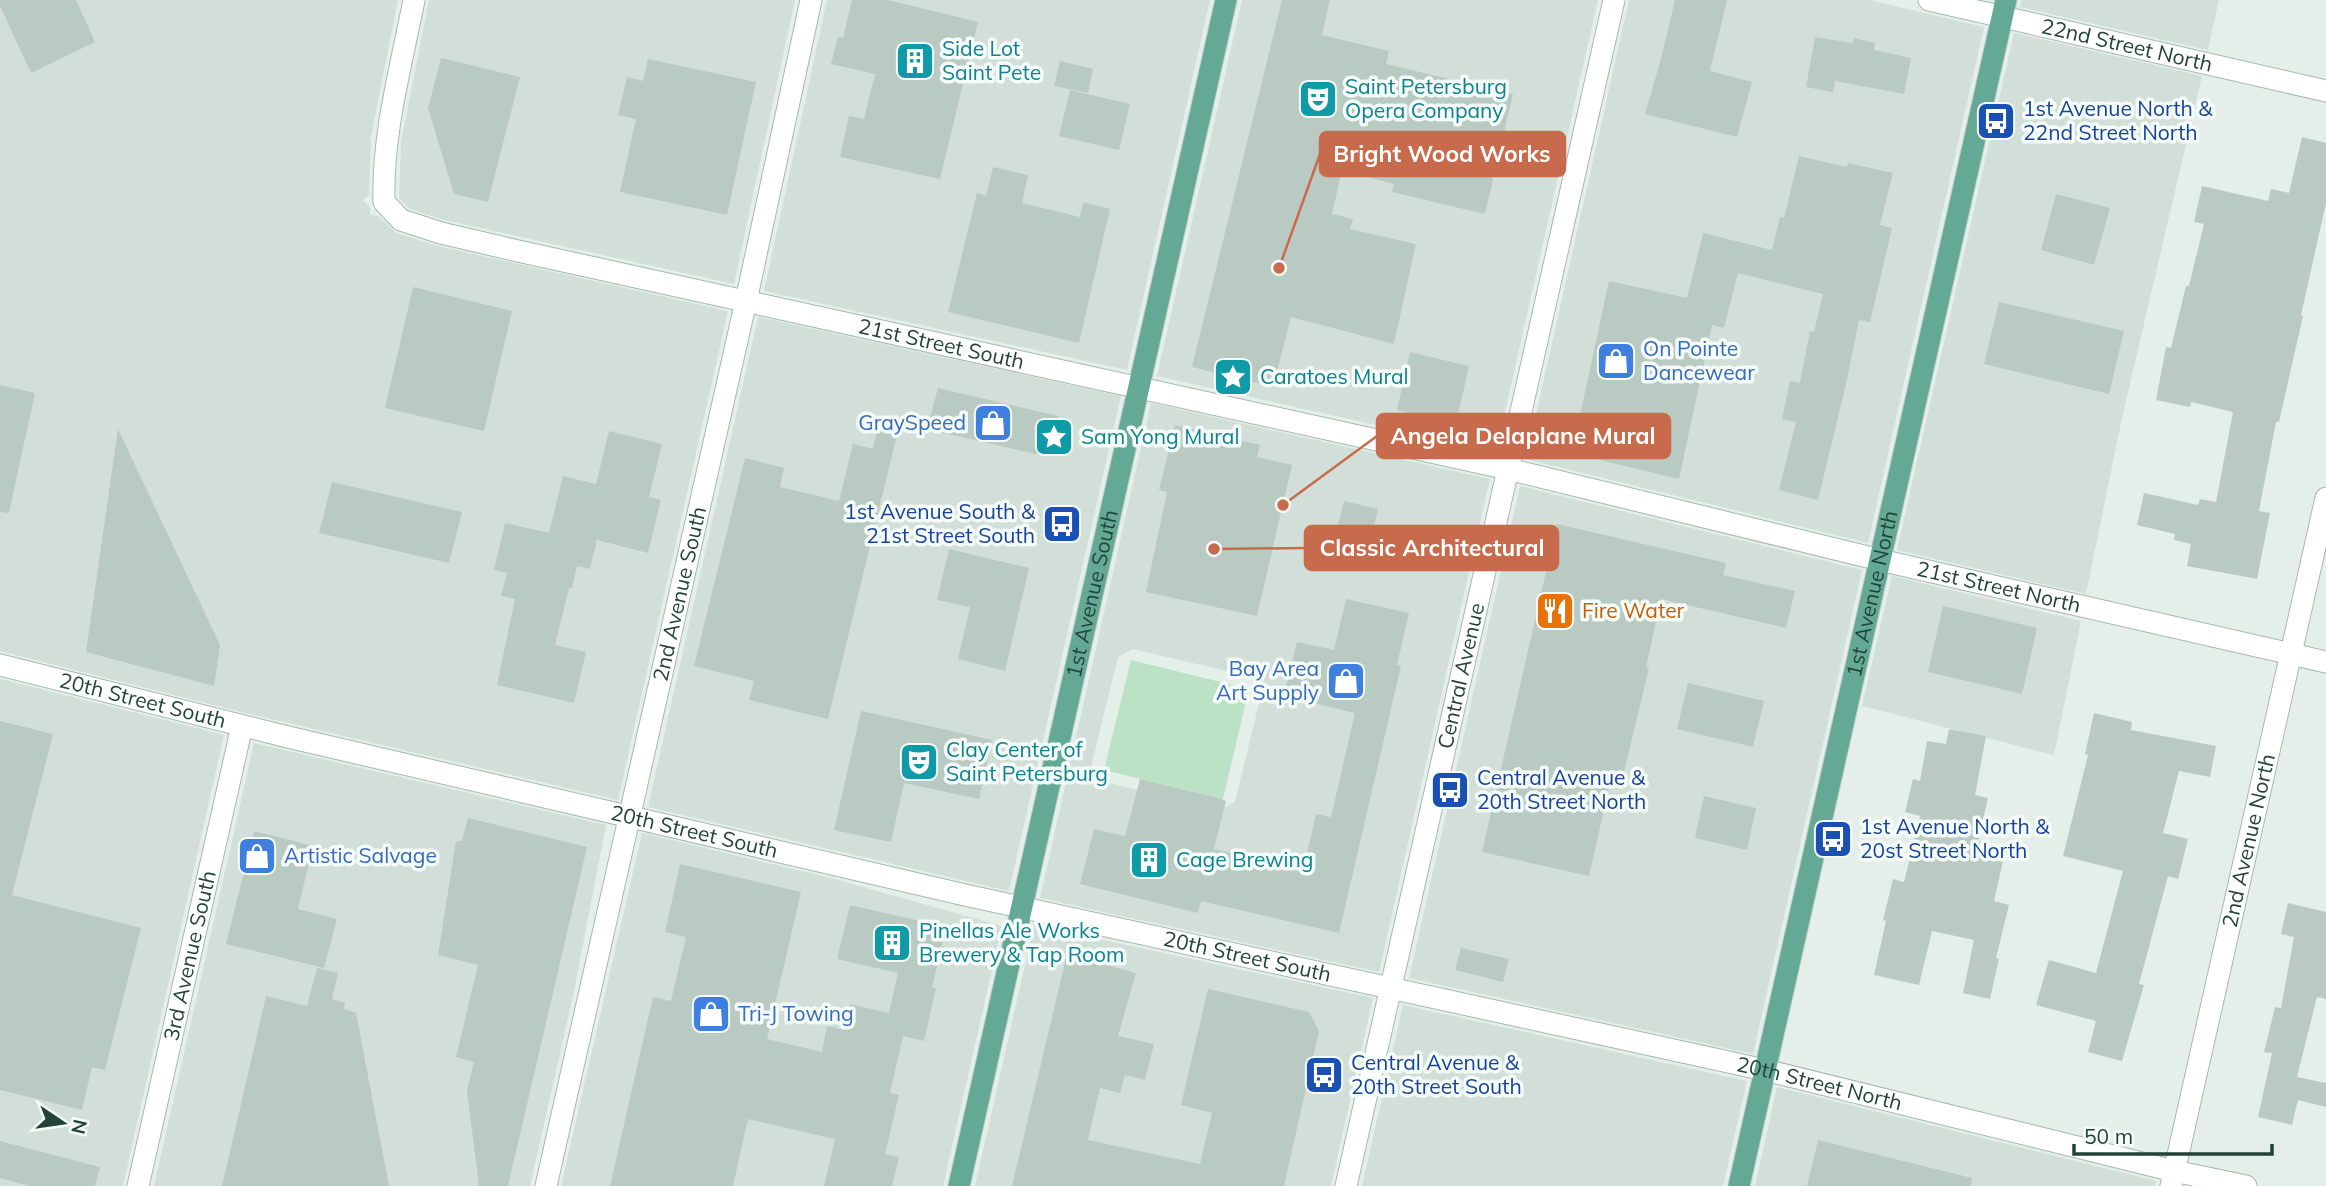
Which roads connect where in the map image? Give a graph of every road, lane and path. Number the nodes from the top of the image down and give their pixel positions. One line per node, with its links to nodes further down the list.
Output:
1 (414, 0): 8 (street, 21st Street South)
2 (811, 0): 8 (street, 2nd Avenue South)
3 (1226, 0): 9 (main road, 1st Avenue South)
4 (1614, 0): 10 (street, Central Avenue)
5 (1929, 0): 6 (street, 22nd Street North)
6 (2004, 8): 7 (street, 22nd Street North); 12 (main road, 1st Avenue North)
7 (2326, 91)
8 (746, 301): 9 (street, 21st Street South); 17 (street, 2nd Avenue South)
9 (1139, 386): 10 (street, 21st Street South); 18 (main road, 1st Avenue South)
10 (1508, 469): 12 (street, 21st Street North); 19 (street, Central Avenue)
11 (2326, 498): 13 (street, 2nd Avenue North)
12 (1880, 560): 13 (street, 21st Street North); 20 (main road, 1st Avenue North)
13 (2291, 655): 14 (street, 21st Street North); 21 (street, 2nd Avenue North)
14 (2326, 662)
15 (0, 665): 16 (street, 20th Street South)
16 (242, 726): 17 (street, 20th Street South); 22 (street, 3rd Avenue South)
17 (630, 817): 18 (street, 20th Street South); 23 (street, 2nd Avenue South)
18 (1022, 908): 19 (street, 20th Street South); 24 (main road, 1st Avenue South)
19 (1391, 988): 20 (street, 20th Street North); 25 (street, Central Avenue)
20 (1765, 1070): 21 (street, 20th Street North); 26 (main road, 1st Avenue North)
21 (2173, 1178): 27 (street, 20th Street North)
22 (138, 1186)
23 (546, 1186)
24 (959, 1186)
25 (1346, 1186)
26 (1739, 1186)
27 (2246, 1186)

